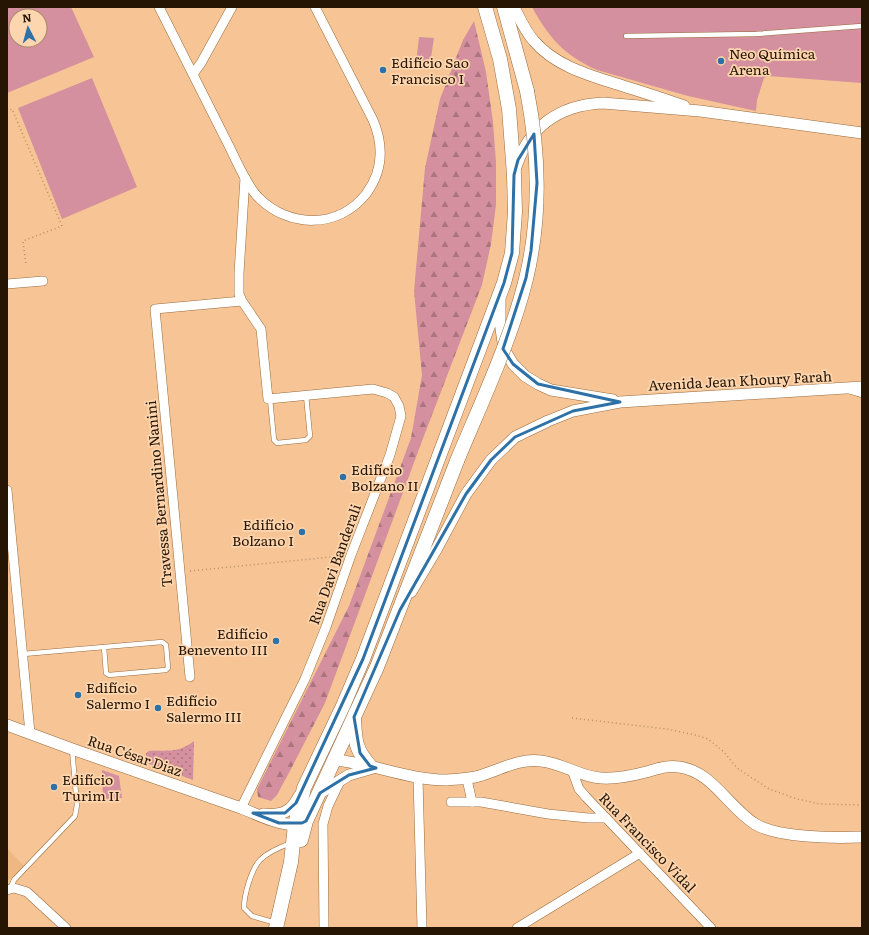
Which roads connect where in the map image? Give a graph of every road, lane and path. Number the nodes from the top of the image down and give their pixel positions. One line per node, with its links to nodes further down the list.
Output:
1 (159, 7): 8 (street)
2 (232, 7): 8 (street)
3 (315, 7): 13 (street)
4 (485, 7): 12 (main road)
5 (508, 7): 9 (street); 29 (main road, bridge)
6 (862, 26): 7 (lane)
7 (626, 36)
8 (193, 74): 13 (street)
9 (700, 111): 11 (street); 12 (street)
10 (7, 112): 14 (path)
11 (862, 133)
12 (514, 175): 16 (main road)
13 (246, 178): 18 (street)
14 (26, 266)
15 (43, 281): 17 (street)
16 (504, 283): 24 (street, Avenida Jean Khoury Farah); 40 (main road)
17 (7, 284)
18 (242, 301): 23 (street); 28 (street, Travessa Bernardino Nanini)
19 (862, 388): 20 (street, Avenida Jean Khoury Farah)
20 (842, 389): 21 (lane); 24 (street, Avenida Jean Khoury Farah)
21 (862, 395)
22 (306, 396): 23 (street, Rua Davi Banderali); 23 (lane); 27 (street, Rua Davi Banderali)
23 (269, 399)
24 (620, 402): 29 (street, Avenida Jean Khoury Farah)
25 (7, 490): 26 (street)
26 (8, 525): 31 (street)
27 (351, 555): 28 (path); 50 (street, Rua Davi Banderali)
28 (180, 572): 32 (street, Travessa Bernardino Nanini)
29 (400, 610): 33 (main road)
30 (104, 647): 30 (lane); 31 (lane)
31 (23, 654): 36 (street)
32 (190, 676)
33 (354, 717): 38 (main road); 39 (main road)
34 (572, 718): 49 (path)
35 (7, 725): 36 (street, Rua César Diaz)
36 (30, 733): 37 (street, Rua César Diaz)
37 (72, 749): 50 (street, Rua César Diaz); 58 (lane)
38 (334, 760): 39 (street); 40 (main road); 46 (main road)
39 (373, 767): 42 (street); 43 (street)
40 (312, 770): 45 (main road)
41 (572, 770): 44 (street); 52 (street, Rua Francisco Vidal); 54 (street)
42 (418, 778): 44 (street); 62 (street)
43 (341, 779): 46 (street); 61 (street)
44 (467, 779): 48 (street)
45 (304, 788): 51 (street, Rua César Diaz); 53 (main road)
46 (320, 793): 53 (main road)
47 (451, 802): 48 (street)
48 (472, 802): 52 (street)
49 (862, 804)
50 (241, 808): 51 (street, Rua César Diaz)
51 (253, 813): 53 (street, Rua César Diaz)
52 (606, 818): 56 (street, Rua Francisco Vidal)
53 (301, 823): 55 (main road); 57 (main road)
54 (862, 836)
55 (293, 843): 57 (main road); 59 (lane)
56 (640, 853): 63 (street); 64 (street, Rua Francisco Vidal)
57 (291, 862): 59 (main road)
58 (8, 890): 60 (street)
59 (277, 926)
60 (66, 928)
61 (324, 928)
62 (422, 928)
63 (517, 928)
64 (711, 928)

